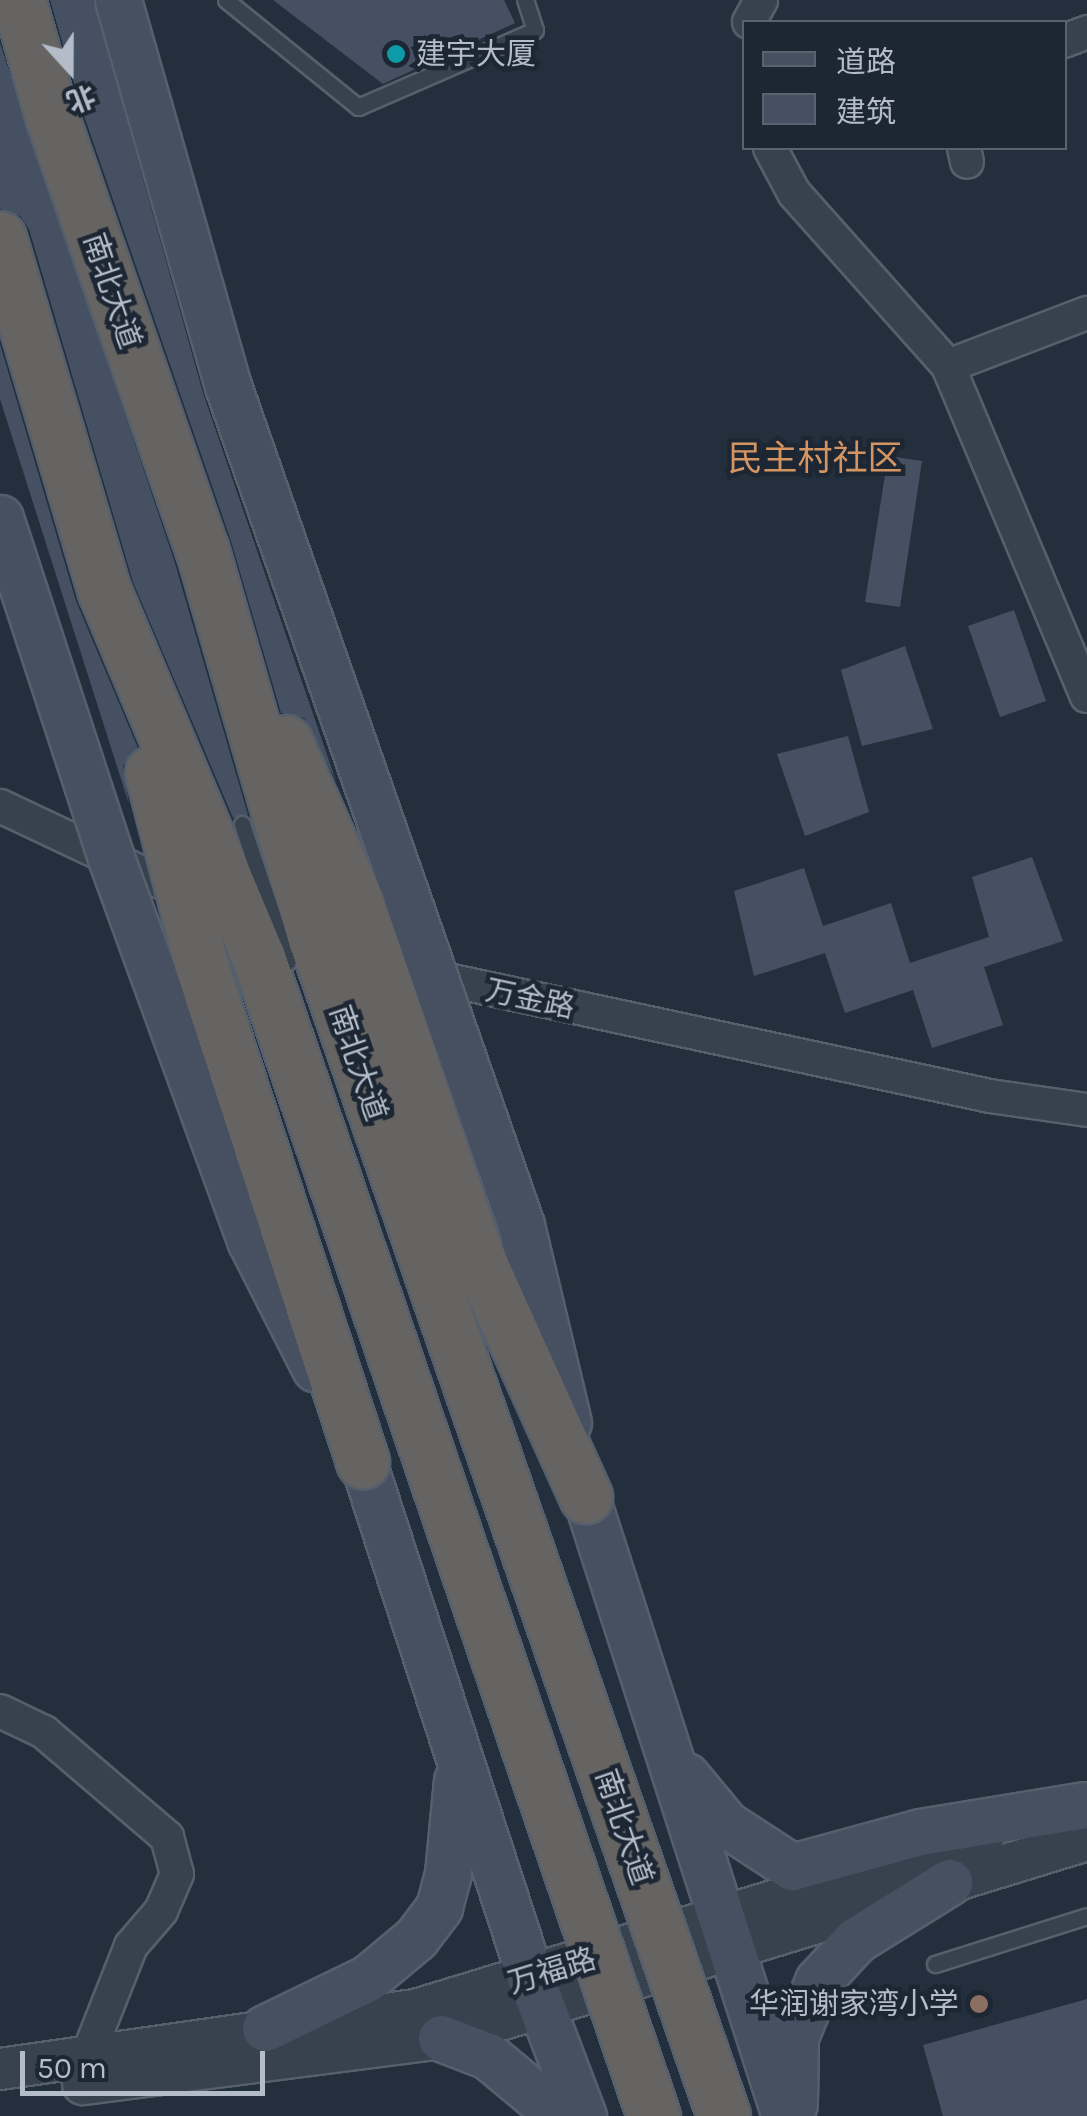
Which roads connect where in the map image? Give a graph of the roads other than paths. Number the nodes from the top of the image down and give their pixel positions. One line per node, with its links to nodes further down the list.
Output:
1 (19, 0): 10 (highway, 南北大道, bridge)
2 (118, 0): 17 (main road, bridge)
3 (226, 0): 4 (lane)
4 (525, 0)
5 (771, 150): 8 (street)
6 (0, 238): 11 (highway, 南北大道, bridge)
7 (1087, 312): 8 (street)
8 (948, 366): 12 (street)
9 (0, 518): 16 (main road, bridge)
10 (203, 551): 17 (highway, bridge); 37 (highway, 南北大道, bridge)
11 (105, 592): 16 (highway, bridge); 36 (highway, 南北大道, bridge)
12 (1087, 696)
13 (0, 806): 14 (street, 万金路)
14 (295, 961): 14 (lane, bridge); 15 (street, 万金路)
15 (1087, 1110)
16 (363, 1462): 20 (main road)
17 (586, 1497): 19 (main road)
18 (0, 1710): 31 (street)
19 (665, 1741): 22 (main road); 25 (main road)
20 (458, 1762): 28 (main road); 29 (main road)
21 (572, 1814): 26 (lane)
22 (1086, 1816): 23 (street, 万福路); 25 (street, 万福路)
23 (949, 1882): 25 (street, 万福路); 39 (main road)
24 (1087, 1916): 27 (lane)
25 (726, 1934): 26 (street, 万福路); 38 (main road)
26 (618, 1953): 28 (street, 万福路)
27 (935, 1964)
28 (537, 1995): 29 (street, 万福路); 30 (street, 万福路); 35 (main road)
29 (265, 2028): 31 (street, 万福路)
30 (441, 2038): 33 (street, 万福路); 34 (main road)
31 (87, 2057): 32 (street, 万福路)
32 (0, 2068)
33 (0, 2095)
34 (560, 2116)
35 (583, 2116)
36 (654, 2116)
37 (724, 2116)
38 (785, 2116)
39 (794, 2116)

